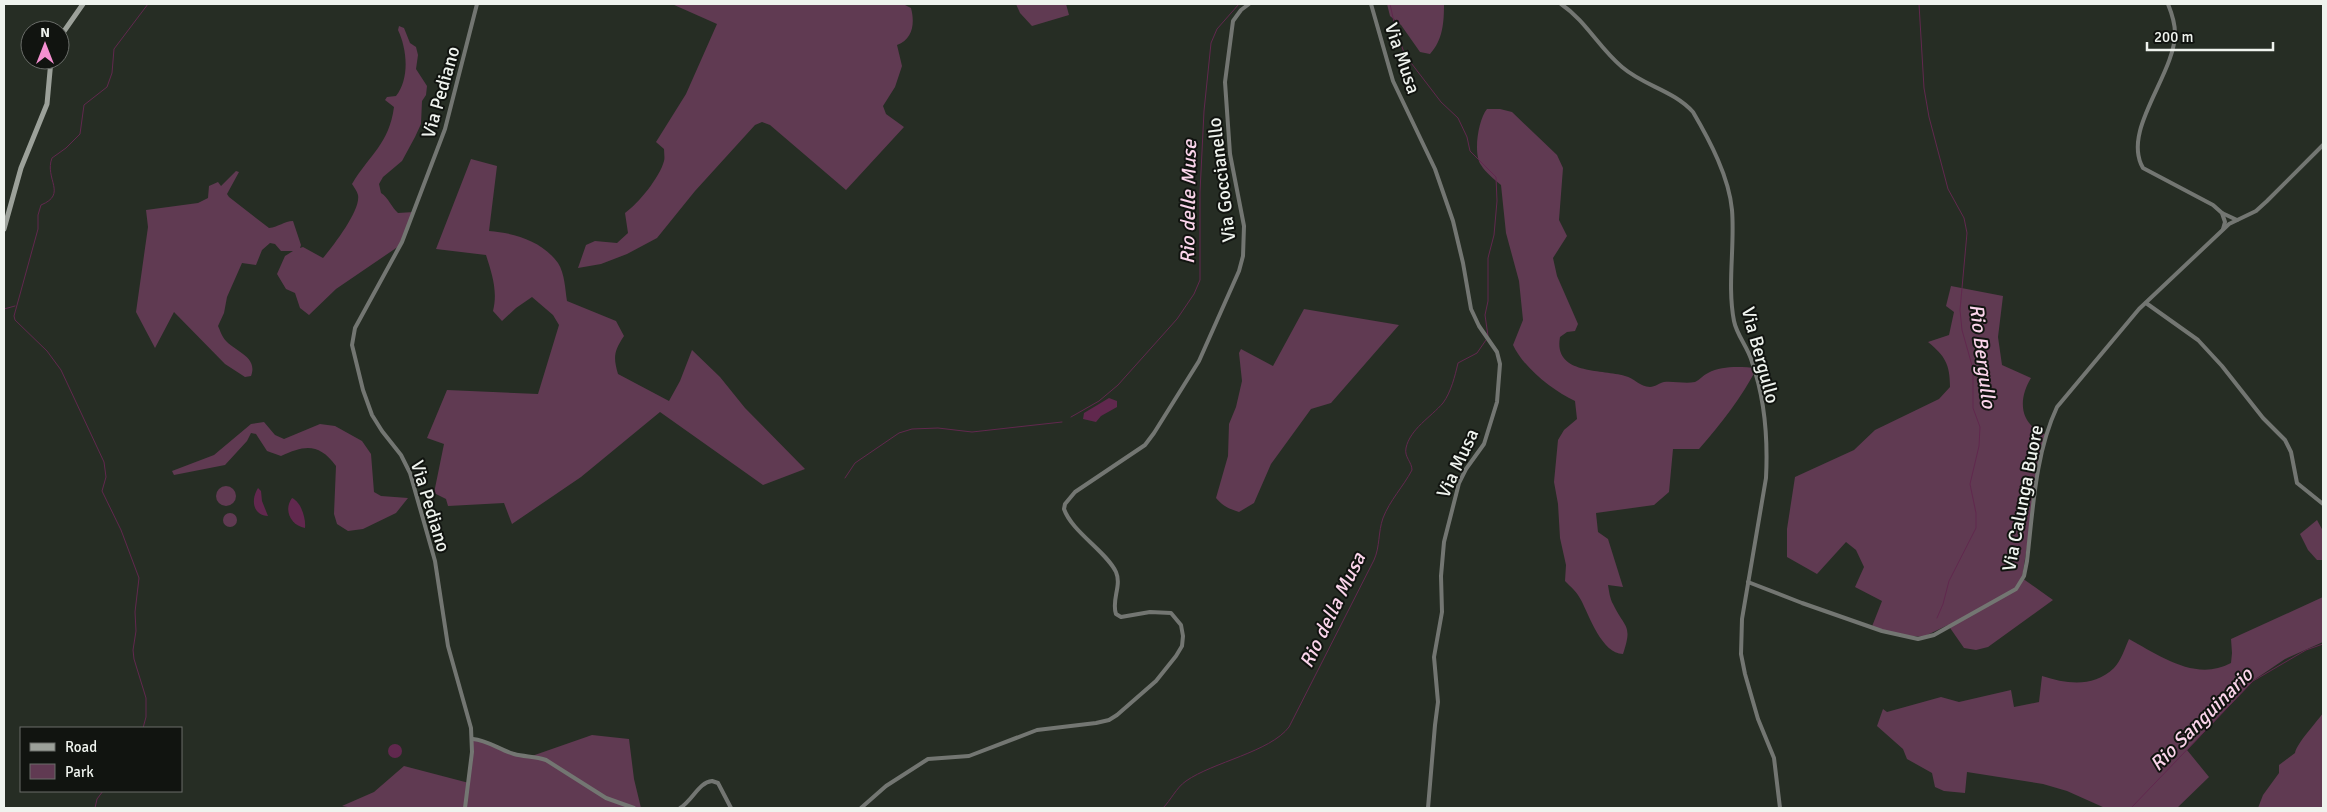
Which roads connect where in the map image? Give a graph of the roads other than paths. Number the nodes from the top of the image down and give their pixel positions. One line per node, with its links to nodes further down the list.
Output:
1 (83, 4): 7 (street)
2 (478, 4): 17 (street, Via Pediano)
3 (1249, 4): 22 (street, Via Goccianello)
4 (1371, 4): 23 (street, Via Musa)
5 (1561, 4): 16 (street, Via Bergullo)
6 (2168, 4): 10 (street)
7 (70, 23)
8 (50, 70): 12 (street)
9 (2323, 145): 11 (street, Via Calunga Buore)
10 (2222, 214): 11 (street); 13 (street)
11 (2237, 220): 13 (street, Via Calunga Buore)
12 (4, 229)
13 (2222, 231): 14 (street, Via Calunga Buore)
14 (2146, 303): 15 (street); 16 (street, Via Calunga Buore)
15 (2323, 504)
16 (1748, 582): 24 (street, Via Bergullo)
17 (473, 738): 18 (street, Via Pediano); 19 (street)
18 (465, 808)
19 (634, 808)
20 (680, 808): 21 (street)
21 (731, 808)
22 (861, 808)
23 (1428, 808)
24 (1780, 808)

